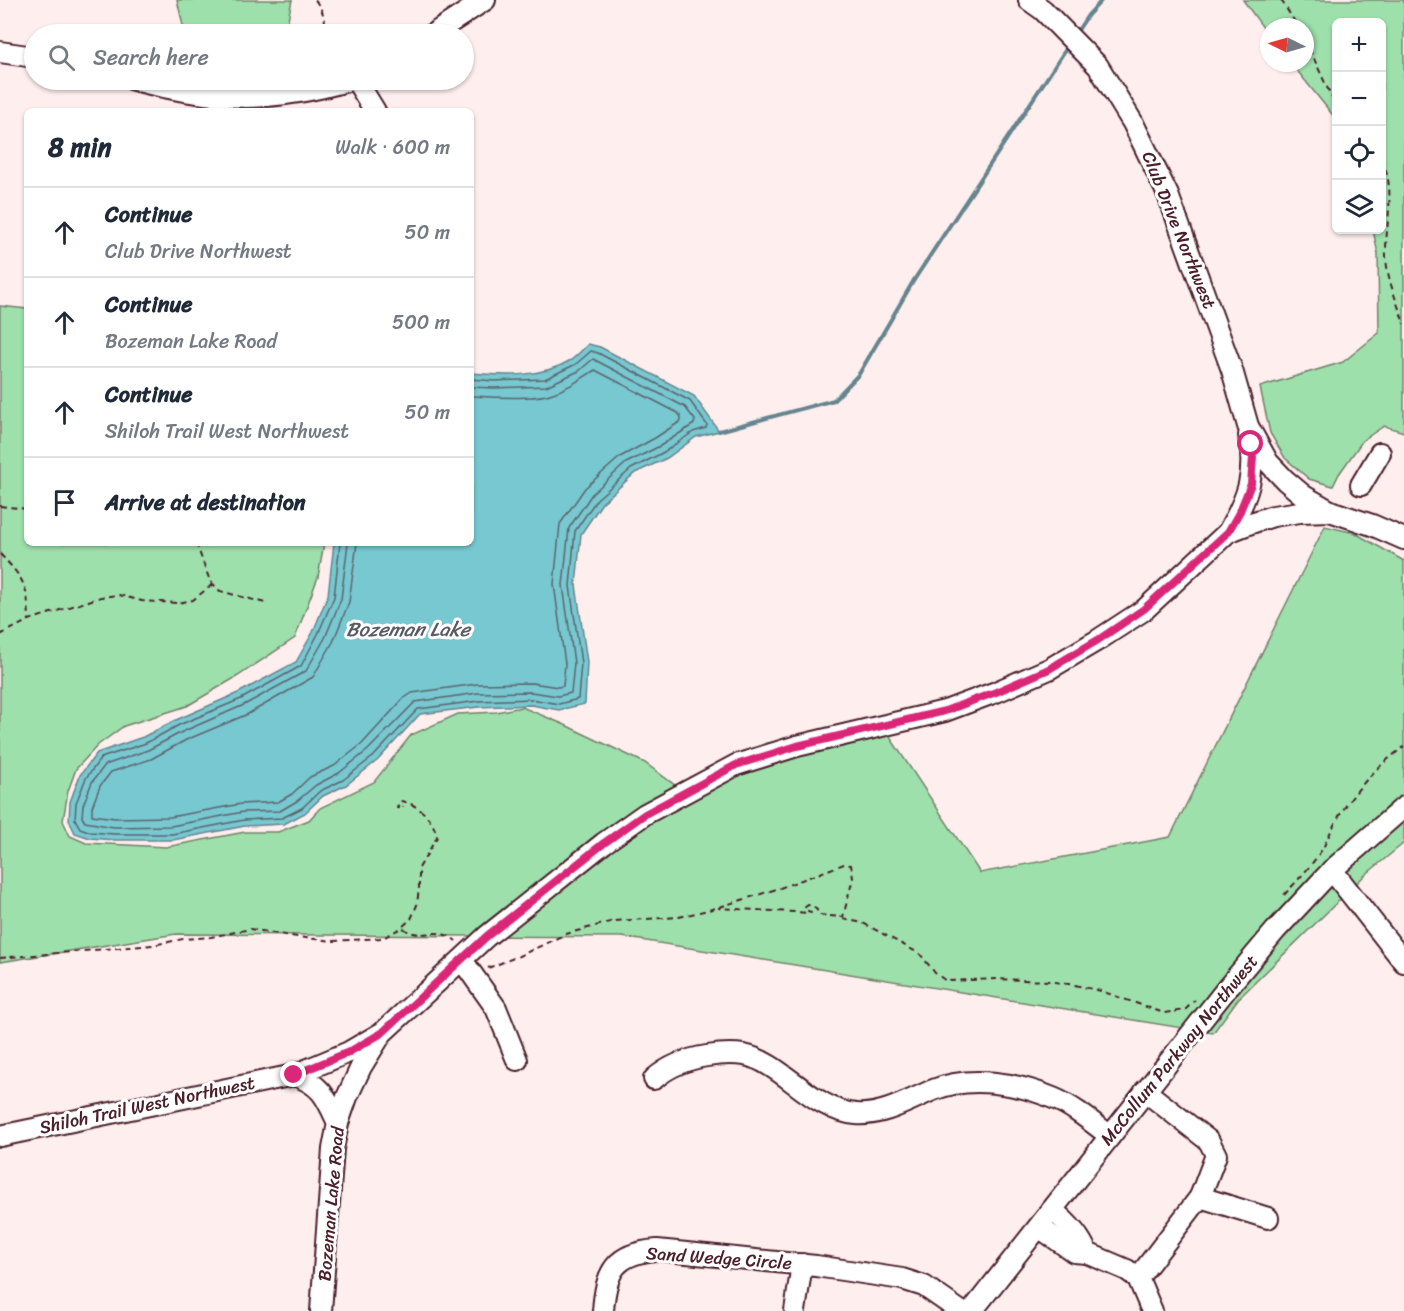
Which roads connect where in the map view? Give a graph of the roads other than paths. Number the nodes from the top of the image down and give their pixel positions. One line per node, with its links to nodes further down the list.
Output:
1 (485, 0): 3 (street)
2 (1029, 0): 10 (street, Club Drive Northwest)
3 (448, 24)
4 (0, 52): 5 (street)
5 (24, 56)
6 (182, 90): 7 (street)
7 (313, 90)
8 (362, 90): 9 (street)
9 (373, 108)
10 (1248, 426): 13 (street, Club Drive Northwest); 14 (street, Club Drive Northwest)
11 (1380, 453): 12 (street)
12 (1361, 486)
13 (1330, 511): 14 (street, Bozeman Lake Road); 15 (street, Bozeman Lake Road)
14 (1228, 532): 18 (street, Bozeman Lake Road)
15 (1404, 539)
16 (1404, 807): 17 (street, McCollum Parkway Northwest)
17 (1332, 870): 19 (street); 24 (street, McCollum Parkway Northwest)
18 (461, 953): 20 (street, Bozeman Lake Road); 21 (street)
19 (1404, 962)
20 (382, 1033): 22 (street, Shiloh Trail West Northwest); 25 (street, Bozeman Lake Road)
21 (517, 1060)
22 (294, 1075): 25 (street); 26 (street, Shiloh Trail West Northwest)
23 (654, 1079): 27 (street)
24 (1145, 1092): 27 (street, McCollum Parkway Northwest); 28 (street)
25 (338, 1123): 35 (street, Bozeman Lake Road)
26 (0, 1136)
27 (1110, 1136): 29 (street, McCollum Parkway Northwest)
28 (1200, 1197): 30 (street); 34 (street)
29 (1052, 1210): 31 (street, McCollum Parkway Northwest); 32 (street)
30 (1268, 1218)
31 (1039, 1227): 32 (street); 39 (street, McCollum Parkway Northwest)
32 (1087, 1253): 34 (street)
33 (802, 1264): 36 (street, Sand Wedge Circle); 37 (street, Sand Wedge Circle); 38 (street, Sand Wedge Circle)
34 (1138, 1278): 40 (street)
35 (321, 1311)
36 (603, 1311)
37 (795, 1311)
38 (960, 1311)
39 (972, 1311)
40 (1152, 1311)

